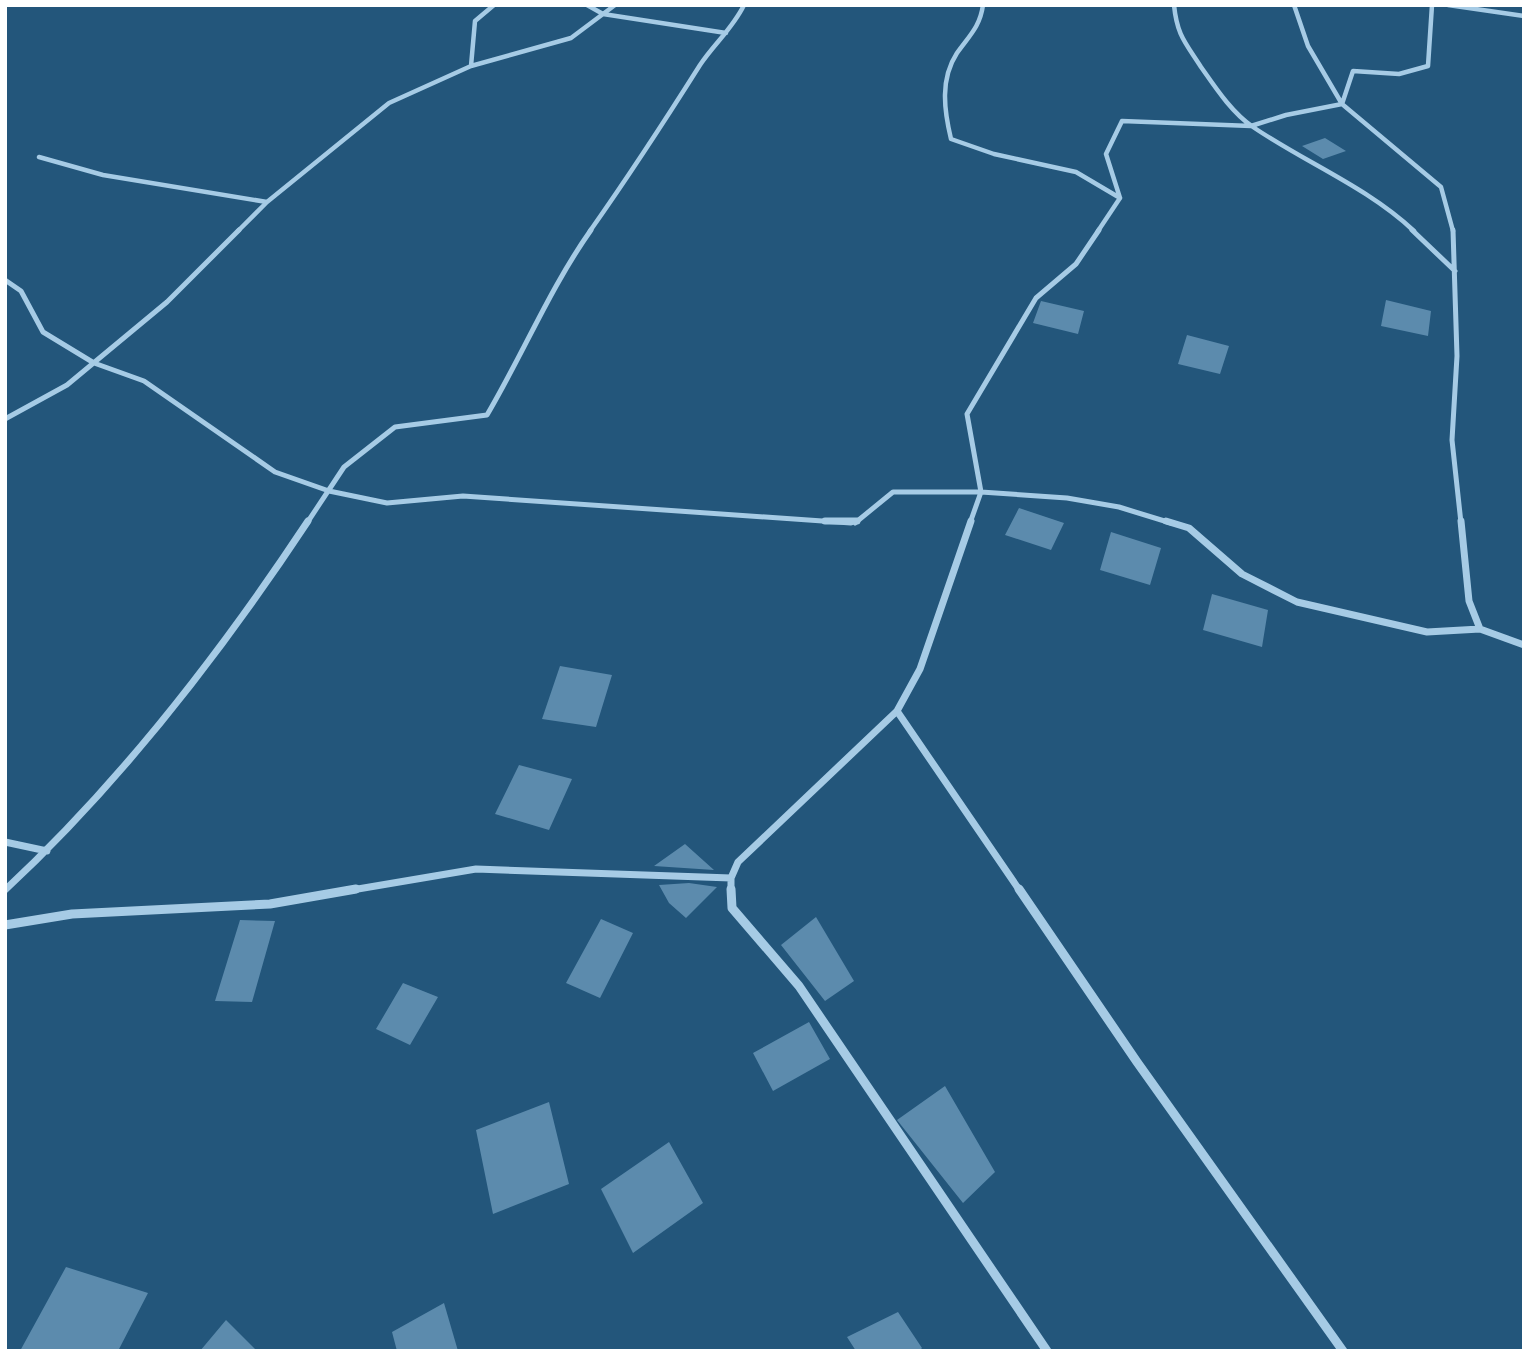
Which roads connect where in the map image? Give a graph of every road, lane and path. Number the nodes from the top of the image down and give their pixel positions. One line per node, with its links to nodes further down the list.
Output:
1 (494, 5): 13 (street)
2 (587, 5): 10 (street)
3 (615, 5): 10 (street)
4 (744, 5): 12 (street)
5 (983, 5): 17 (street)
6 (1174, 5): 15 (street)
7 (1294, 5): 14 (street)
8 (1432, 5): 14 (street)
9 (1448, 5): 11 (street)
10 (603, 14): 12 (street); 13 (street)
11 (1524, 16)
12 (726, 33): 23 (street)
13 (471, 66): 18 (street)
14 (1342, 104): 15 (street); 19 (street)
15 (1251, 126): 17 (street); 19 (street)
16 (39, 157): 18 (street)
17 (1120, 198): 24 (street)
18 (267, 202): 21 (street)
19 (1455, 271): 25 (street)
20 (5, 280): 21 (street)
21 (93, 363): 22 (street); 23 (street)
22 (5, 419)
23 (329, 491): 24 (street); 29 (street)
24 (981, 492): 25 (street); 27 (street)
25 (1480, 629): 26 (street)
26 (1524, 645)
27 (897, 711): 30 (street); 34 (street)
28 (5, 842): 29 (street)
29 (47, 852): 31 (street)
30 (731, 878): 32 (street); 33 (street)
31 (5, 890)
32 (5, 925)
33 (1047, 1351)
34 (1343, 1351)

